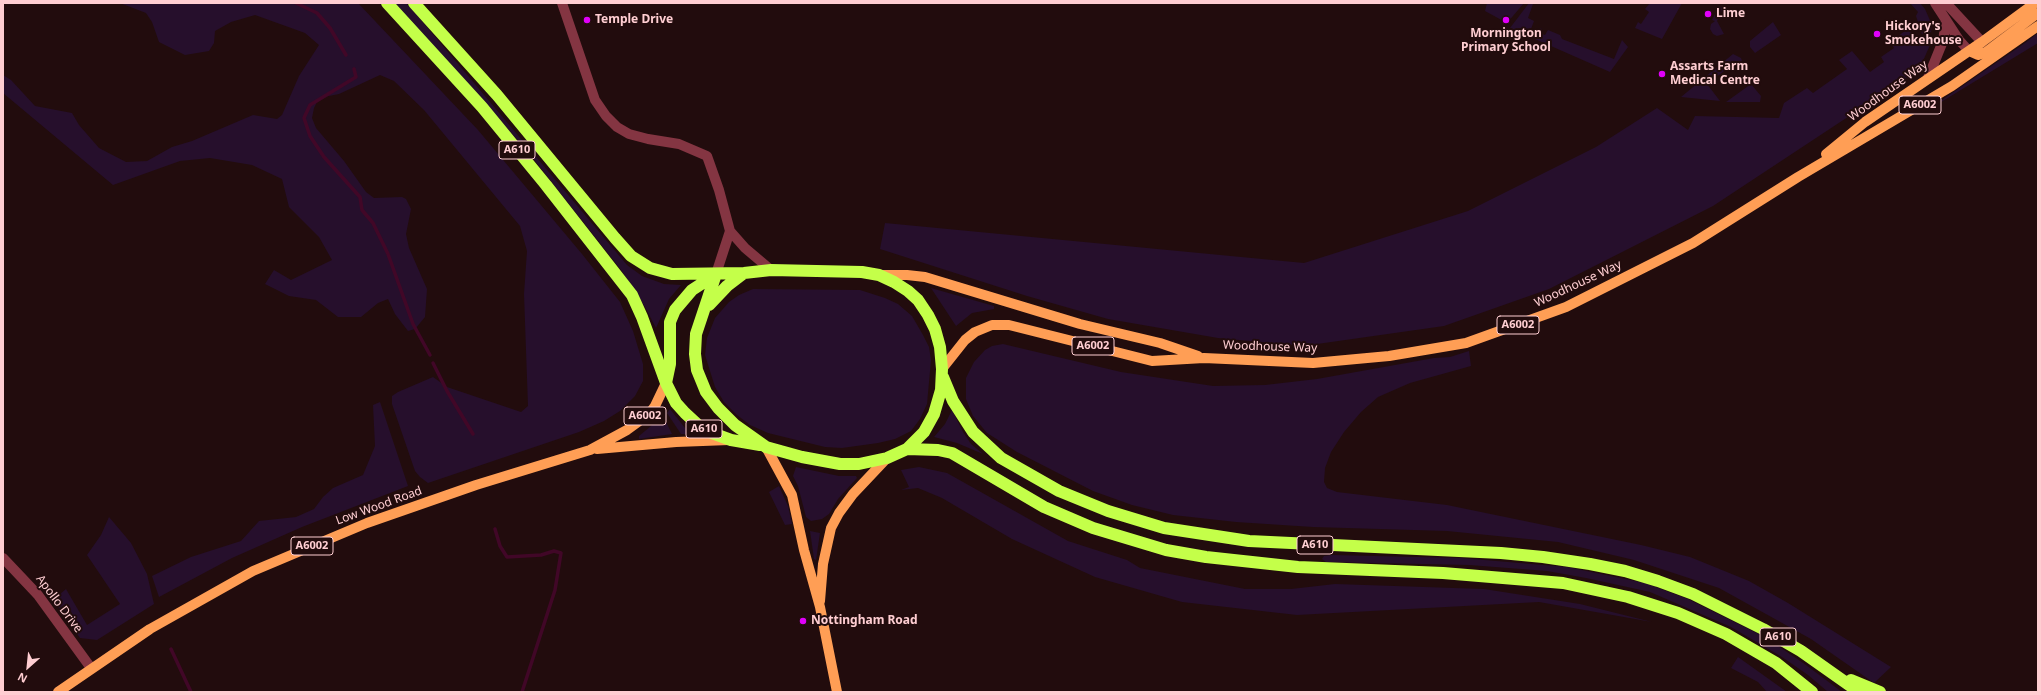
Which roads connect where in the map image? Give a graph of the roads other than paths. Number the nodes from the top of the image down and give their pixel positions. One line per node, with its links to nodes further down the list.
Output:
1 (387, 3): 23 (highway, A610)
2 (414, 3): 18 (highway, A610)
3 (562, 3): 15 (street)
4 (1935, 3): 8 (street)
5 (1946, 3): 10 (street)
6 (2035, 3): 10 (main road, Woodhouse Way / A6002)
7 (2038, 13): 11 (main road, A6002)
8 (1946, 20): 11 (street); 12 (street)
9 (2038, 26): 13 (main road, Woodhouse Way / A6002)
10 (1982, 42): 11 (main road, Woodhouse Way / A6002)
11 (1973, 53): 12 (main road, Woodhouse Way / A6002); 13 (main road)
12 (1928, 78): 14 (main road, Woodhouse Way / A6002)
13 (1964, 78): 14 (main road, Woodhouse Way / A6002)
14 (1798, 177): 21 (main road, Woodhouse Way / A6002)
15 (730, 231): 16 (street); 18 (street)
16 (771, 270): 17 (highway); 19 (highway)
17 (744, 273): 18 (highway, A610); 20 (highway)
18 (716, 274): 20 (highway); 23 (highway)
19 (879, 275): 21 (main road, Woodhouse Way / A6002); 22 (highway)
20 (705, 310): 25 (highway)
21 (1204, 358): 22 (main road, Woodhouse Way / A6002)
22 (942, 372): 27 (highway); 32 (highway, A610)
23 (666, 383): 24 (highway, A610); 26 (main road, Low Wood Road / A6002)
24 (731, 440): 25 (highway, A610); 26 (main road, A6002)
25 (764, 446): 28 (highway); 30 (main road)
26 (590, 450): 31 (main road, Low Wood Road / A6002)
27 (907, 450): 28 (highway); 35 (highway, A610)
28 (887, 458): 30 (main road)
29 (3, 558): 31 (street, Apollo Drive)
30 (820, 607): 34 (main road)
31 (91, 668): 33 (main road, Low Wood Road / A6002)
32 (1835, 674): 36 (highway, A610); 37 (highway)
33 (58, 692)
34 (837, 692)
35 (1812, 692)
36 (1859, 692)
37 (1880, 692)

